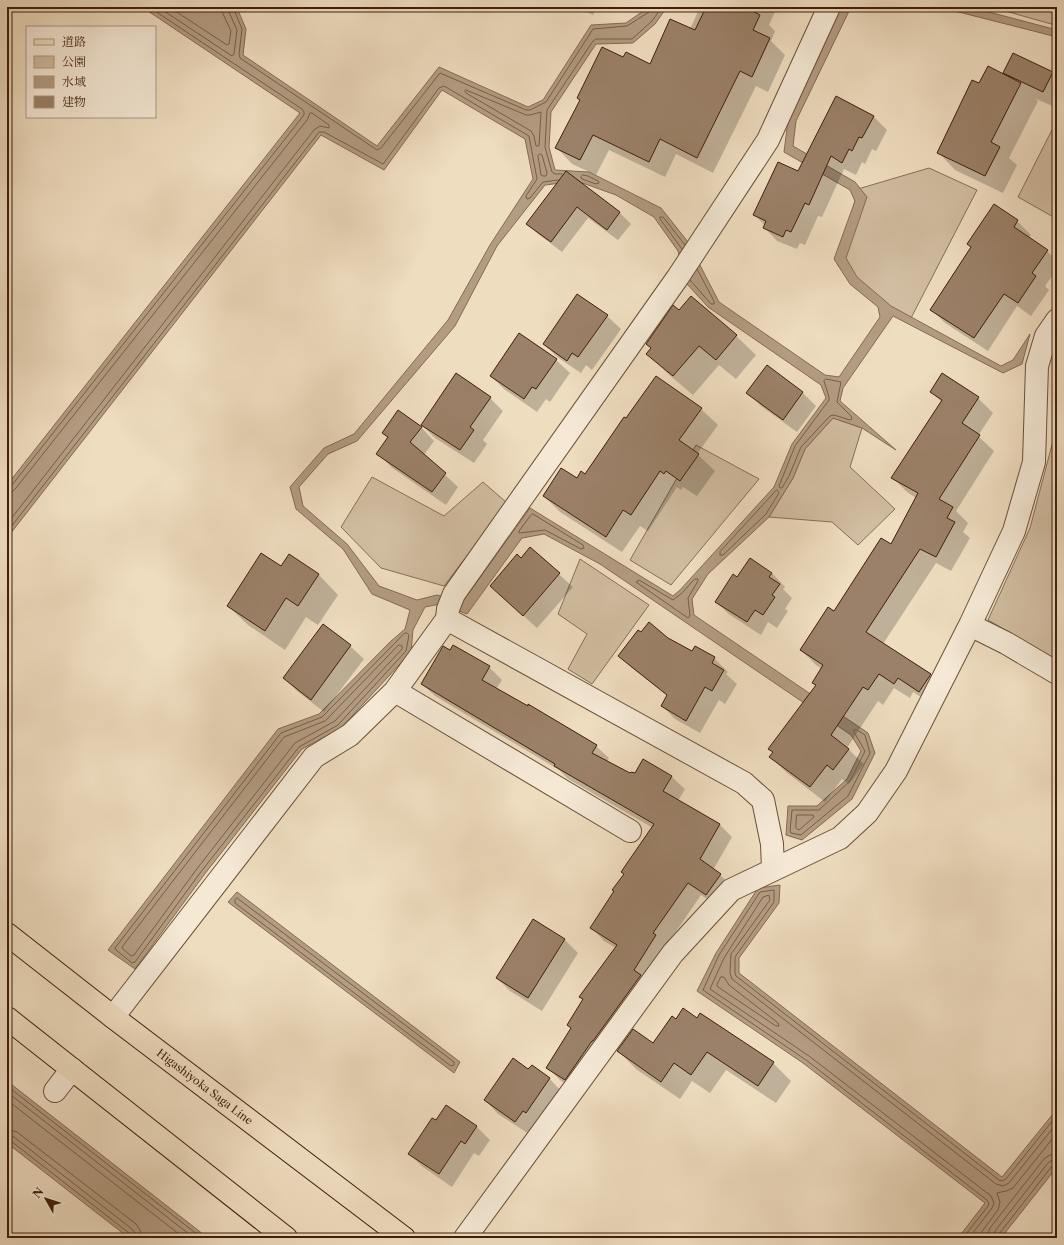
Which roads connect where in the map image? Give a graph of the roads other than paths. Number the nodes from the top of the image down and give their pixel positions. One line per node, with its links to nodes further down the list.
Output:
1 (829, 7): 3 (street)
2 (1057, 320): 4 (street)
3 (450, 607): 6 (street); 8 (street)
4 (970, 625): 5 (street); 8 (street)
5 (1057, 673)
6 (395, 691): 7 (street); 10 (street)
7 (630, 831)
8 (773, 869): 16 (street)
9 (7, 934): 10 (main road, Higashiyoka Saga Line)
10 (113, 1016): 15 (main road, Higashiyoka Saga Line)
11 (7, 1018): 12 (main road)
12 (72, 1069): 13 (street); 14 (main road)
13 (55, 1091)
14 (286, 1238)
15 (404, 1238)
16 (465, 1238)

